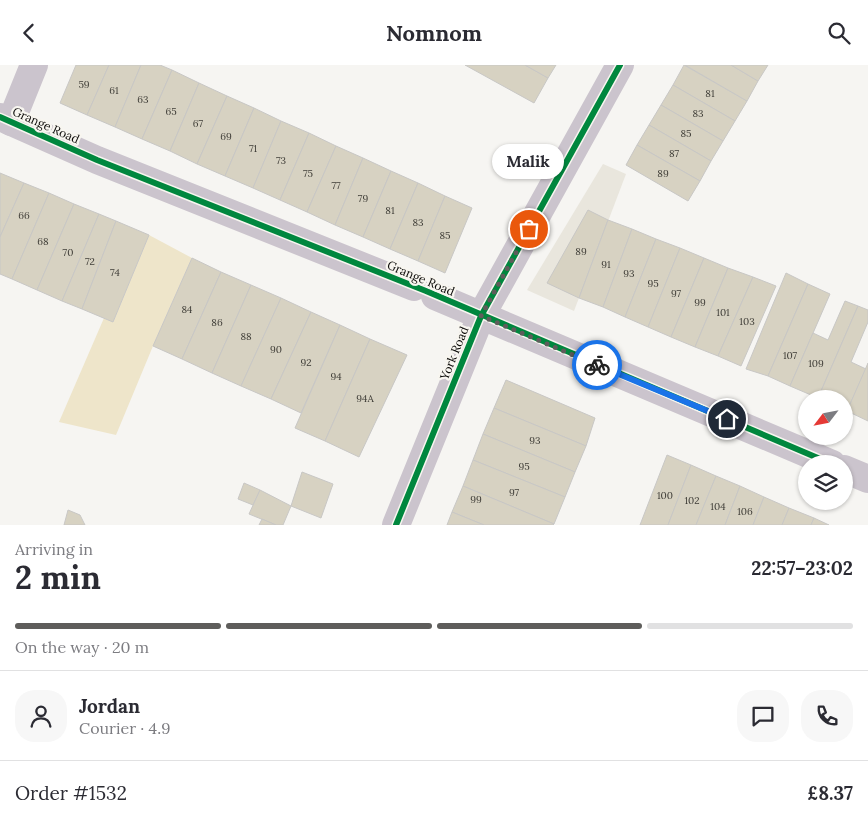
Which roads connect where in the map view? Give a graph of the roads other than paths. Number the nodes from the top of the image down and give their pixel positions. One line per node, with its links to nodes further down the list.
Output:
1 (34, 65): 3 (street)
2 (620, 65): 4 (street, York Road)
3 (6, 119): 4 (street, Grange Road)
4 (481, 316): 5 (street, Grange Road); 8 (street, York Road)
5 (811, 455)
6 (853, 473): 7 (street)
7 (868, 479)
8 (396, 525)

